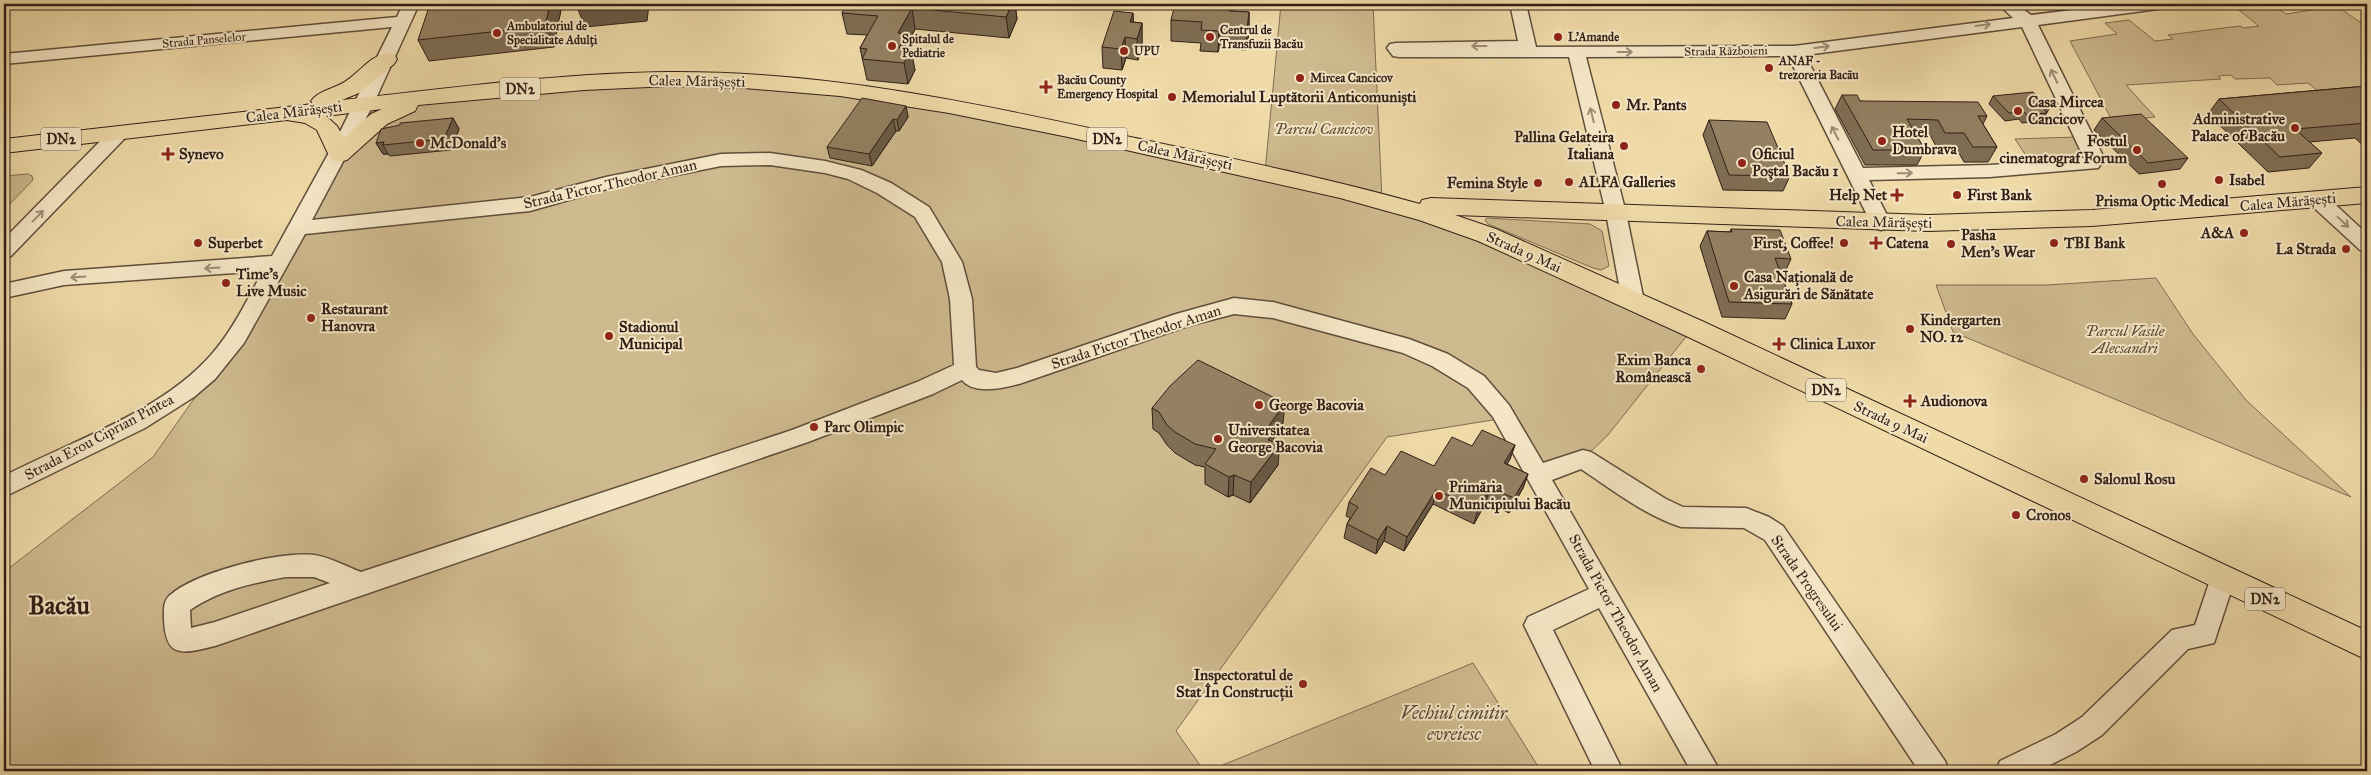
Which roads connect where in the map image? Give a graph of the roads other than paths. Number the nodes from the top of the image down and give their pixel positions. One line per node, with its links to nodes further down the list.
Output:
1 (411, 4): 6 (street, Strada Erou Ciprian Pintea)
2 (1518, 4): 7 (street)
3 (2006, 4): 5 (street)
4 (2158, 4): 5 (street, Strada Războieni)
5 (2026, 20): 8 (street, Strada Războieni, one-way to 5); 18 (street, one-way to 5)
6 (404, 21): 10 (street, Strada Panselelor); 11 (street, Strada Erou Ciprian Pintea)
7 (1529, 49): 7 (street, one-way to 7); 9 (street, Strada Războieni)
8 (1794, 51): 9 (street, Strada Războieni, one-way to 8); 18 (street, one-way to 8)
9 (1576, 52): 22 (street, one-way to 9)
10 (4, 59)
11 (386, 59): 12 (main road); 13 (street, Strada Erou Ciprian Pintea); 14 (main road)
12 (433, 97): 13 (main road, Calea Mărășești / DN2); 17 (main road); 21 (main road, Calea Mărășești / DN2)
13 (364, 104): 14 (main road, Calea Mărășești / DN2); 17 (street, Strada Erou Ciprian Pintea)
14 (285, 114): 15 (main road, Calea Mărășești / DN2); 17 (main road)
15 (119, 132): 16 (main road, Calea Mărășești / DN2); 26 (street, one-way to 15)
16 (4, 146)
17 (338, 155): 24 (street, Strada Erou Ciprian Pintea)
18 (1856, 174): 23 (street)
19 (2367, 195): 20 (main road, Calea Mărășești)
20 (2318, 200): 23 (main road, Calea Mărășești); 25 (street, one-way to 25)
21 (1391, 203): 22 (main road, Calea Mărășești); 29 (main road, Strada 9 Mai / DN2)
22 (1616, 213): 23 (main road, Calea Mărășești); 29 (street)
23 (1881, 224)
24 (300, 228): 27 (street, Strada Erou Ciprian Pintea); 30 (street, Strada Pictor Theodor Aman)
25 (2367, 245)
26 (4, 251)
27 (278, 263): 28 (street, one-way to 28); 32 (street, Strada Erou Ciprian Pintea)
28 (4, 291)
29 (1633, 301): 33 (main road, Strada 9 Mai / DN2)
30 (965, 369): 31 (street, Strada Pictor Theodor Aman); 34 (street)
31 (1538, 475): 35 (street, Strada Pictor Theodor Aman); 39 (street, Strada Progresului)
32 (4, 487)
33 (2222, 579): 36 (main road, Strada 9 Mai / DN2); 40 (street)
34 (362, 583): 34 (street)
35 (1605, 593): 37 (street); 38 (street, Strada Pictor Theodor Aman)
36 (2367, 646)
37 (1609, 771)
38 (1706, 771)
39 (1935, 771)
40 (2010, 771)

